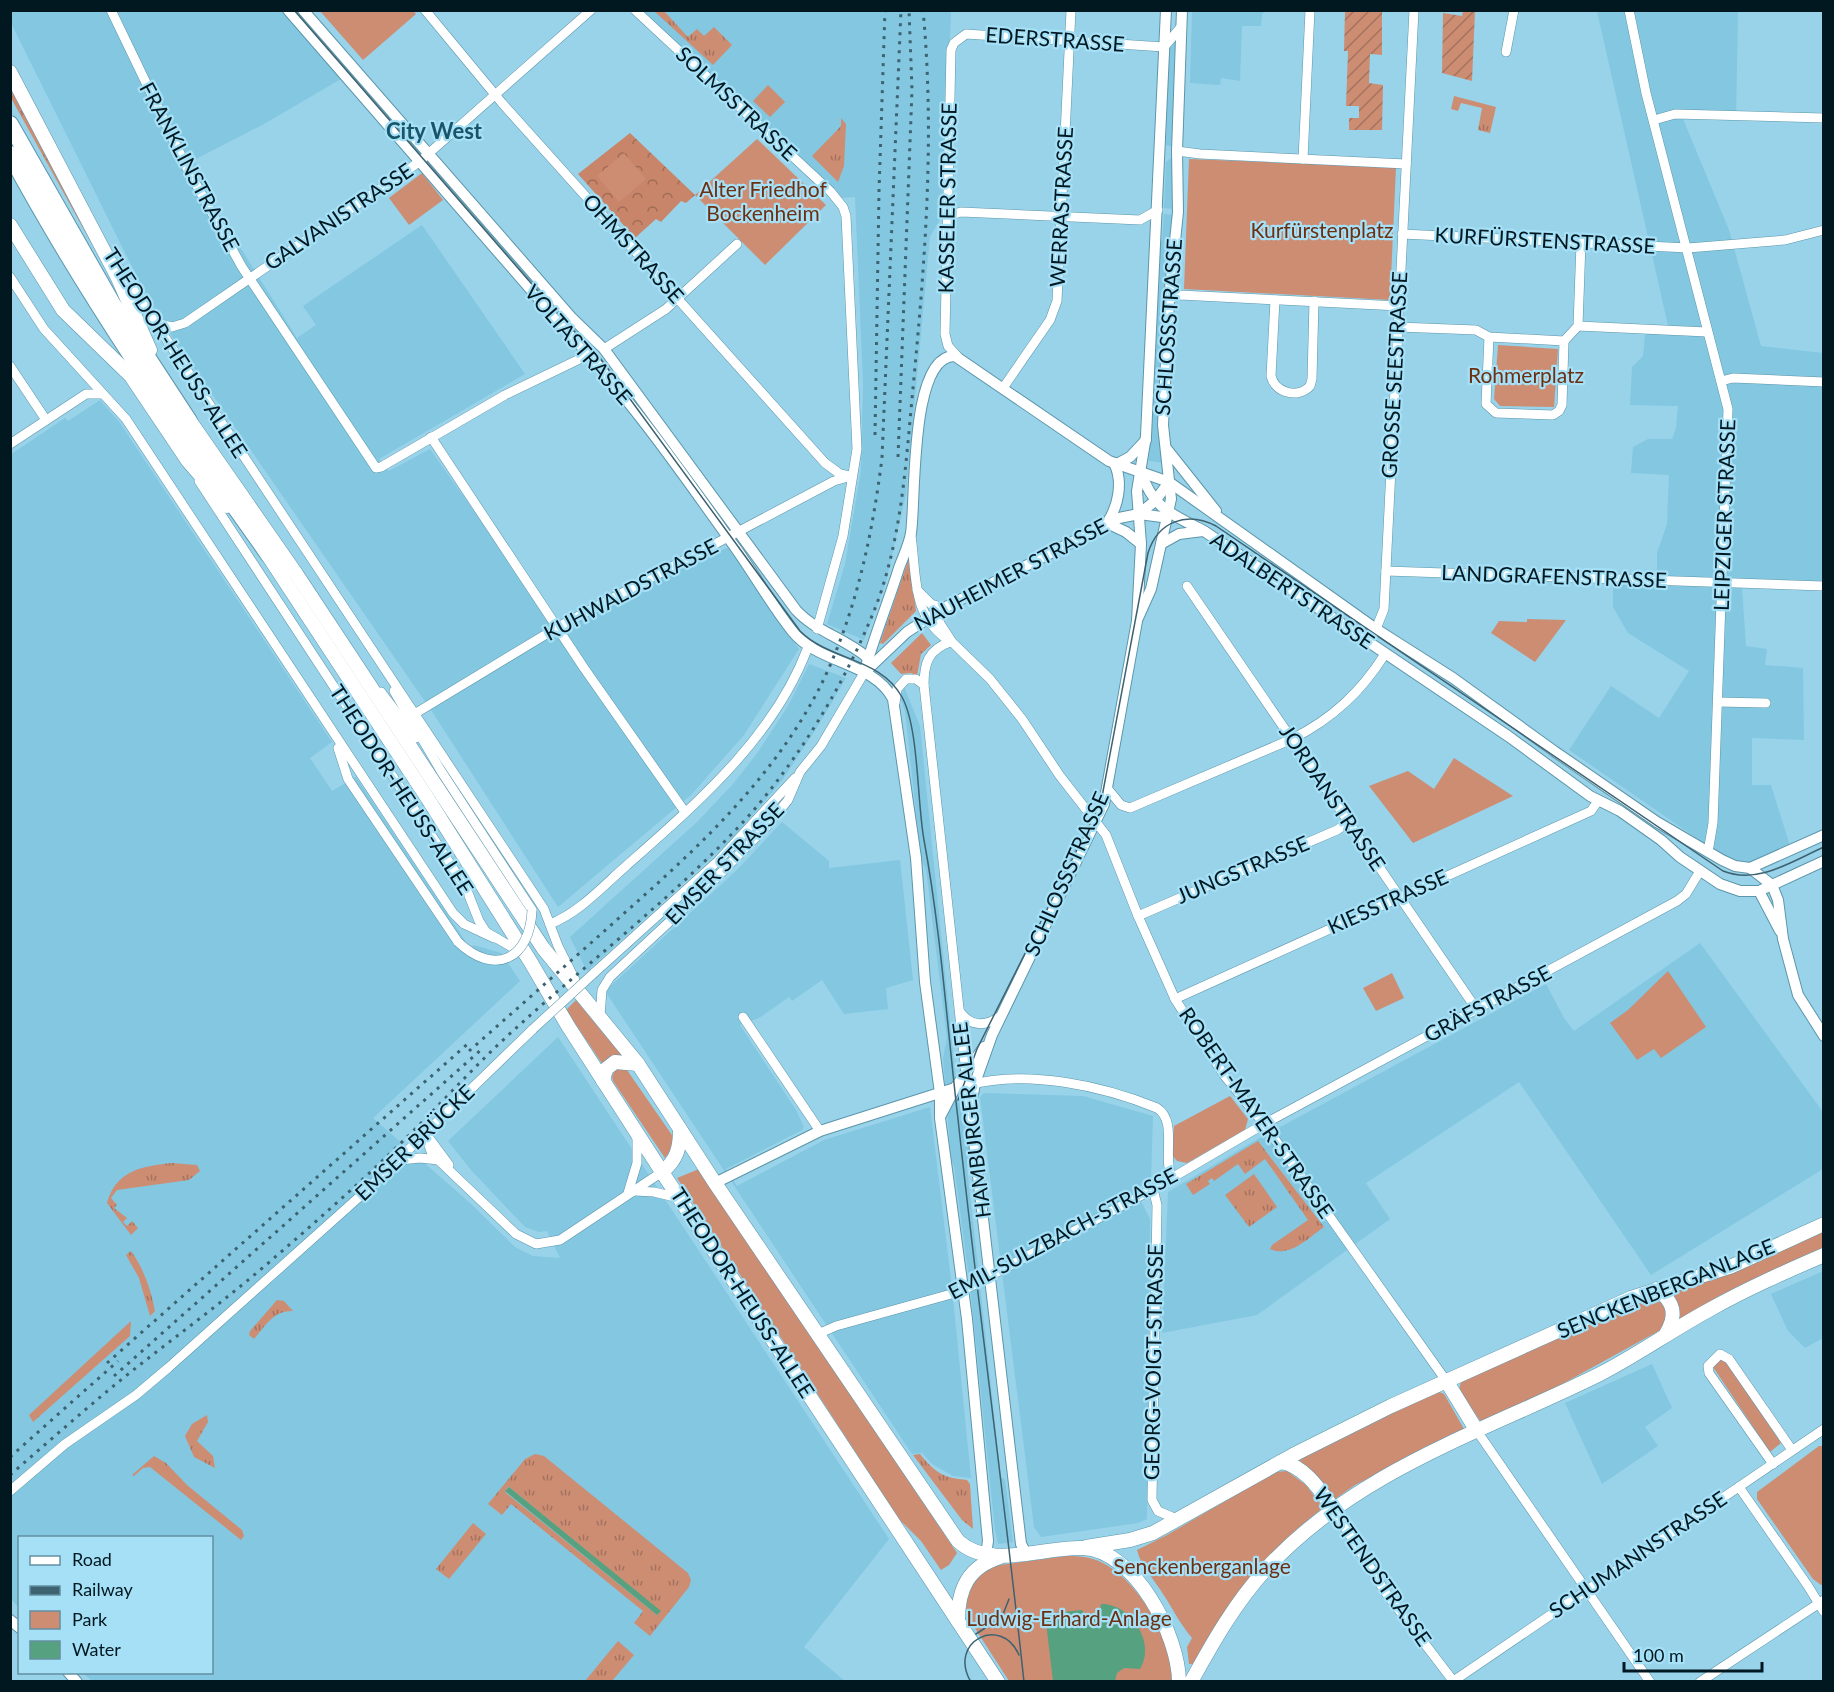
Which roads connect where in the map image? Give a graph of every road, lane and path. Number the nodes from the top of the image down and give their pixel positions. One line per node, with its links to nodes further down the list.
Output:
1 (111, 10): 42 (street, FRANKLINSTRASSE)
2 (288, 10): 29 (street, VOLTASTRASSE)
3 (303, 10): 27 (street, VOLTASTRASSE)
4 (425, 10): 20 (street, OHMSTRASSE)
5 (591, 10): 20 (street, GALVANISTRASSE)
6 (635, 10): 71 (street, SOLMSSTRASSE)
7 (1071, 10): 16 (street, WERRASTRASSE)
8 (1166, 10): 17 (street, SCHLOSSSTRASSE)
9 (1182, 10): 14 (street, SCHLOSSSTRASSE)
10 (1310, 10): 28 (street)
11 (1414, 10): 30 (street, GROSSE SEESTRASSE)
12 (1514, 10): 18 (street)
13 (1629, 10): 22 (street, LEIPZIGER STRASSE)
14 (1181, 27): 17 (street); 25 (street, SCHLOSSSTRASSE)
15 (959, 38): 16 (street, EDERSTRASSE); 32 (street, KASSELER STRASSE)
16 (1070, 40): 17 (street, EDERSTRASSE); 33 (street, WERRASTRASSE)
17 (1164, 46): 24 (street, SCHLOSSSTRASSE)
18 (1506, 52)
19 (10, 72): 35 (main road, THEODOR-HEUSS-ALLEE)
20 (496, 95): 27 (street, GALVANISTRASSE); 43 (street, OHMSTRASSE)
21 (1824, 118): 22 (street)
22 (1654, 120): 40 (street, LEIPZIGER STRASSE)
23 (10, 124): 63 (highway, THEODOR-HEUSS-ALLEE)
24 (1160, 150): 25 (street); 31 (street, SCHLOSSSTRASSE)
25 (1177, 151): 28 (street); 44 (street, SCHLOSSSTRASSE)
26 (10, 154): 84 (highway, THEODOR-HEUSS-ALLEE)
27 (428, 154): 29 (street, GALVANISTRASSE); 54 (street, VOLTASTRASSE)
28 (1303, 159): 30 (street)
29 (418, 162): 42 (street, GALVANISTRASSE); 55 (street, VOLTASTRASSE)
30 (1406, 164): 37 (street, GROSSE SEESTRASSE)
31 (1158, 210): 33 (street); 65 (street, SCHLOSSSTRASSE)
32 (948, 216): 33 (street); 56 (street, KASSELER STRASSE)
33 (1062, 217): 60 (street, WERRASTRASSE)
34 (10, 225): 68 (main road, THEODOR-HEUSS-ALLEE)
35 (93, 228): 48 (street, THEODOR-HEUSS-ALLEE); 63 (main road)
36 (1823, 230): 40 (street, KURFÜRSTENSTRASSE)
37 (1402, 234): 38 (street, KURFÜRSTENSTRASSE); 47 (street, GROSSE SEESTRASSE)
38 (1581, 243): 40 (street, KURFÜRSTENSTRASSE); 49 (street)
39 (737, 244): 43 (street)
40 (1688, 248): 51 (street, LEIPZIGER STRASSE)
41 (10, 277): 61 (street, THEODOR-HEUSS-ALLEE)
42 (249, 278): 48 (street, GALVANISTRASSE); 64 (street, FRANKLINSTRASSE)
43 (677, 298): 54 (street); 71 (street, OHMSTRASSE)
44 (1169, 299): 45 (street); 67 (street, SCHLOSSSTRASSE)
45 (1275, 300): 46 (street); 46 (street)
46 (1314, 302): 47 (street)
47 (1399, 306): 50 (street, GROSSE SEESTRASSE)
48 (155, 323): 94 (street, THEODOR-HEUSS-ALLEE)
49 (1578, 326): 51 (street); 53 (street)
50 (1398, 327): 52 (street); 85 (street, GROSSE SEESTRASSE)
51 (1707, 332): 58 (street, LEIPZIGER STRASSE)
52 (1489, 337): 53 (street); 53 (street)
53 (1564, 341)
54 (604, 349): 79 (street, VOLTASTRASSE)
55 (590, 354): 64 (street); 81 (street, VOLTASTRASSE)
56 (958, 357): 60 (street, ADALBERTSTRASSE); 80 (street)
57 (10, 366): 62 (street)
58 (1721, 381): 59 (street); 86 (street, LEIPZIGER STRASSE)
59 (1824, 382)
60 (1003, 388): 69 (street, ADALBERTSTRASSE)
61 (102, 394): 62 (street); 111 (street, THEODOR-HEUSS-ALLEE)
62 (46, 420): 66 (street)
63 (189, 421): 91 (main road, THEODOR-HEUSS-ALLEE)
64 (431, 437): 95 (street)
65 (1146, 440): 69 (street); 70 (street, SCHLOSSSTRASSE)
66 (10, 444)
67 (1165, 447): 72 (street, SCHLOSSSTRASSE); 76 (street)
68 (188, 461): 84 (main road, THEODOR-HEUSS-ALLEE); 134 (street, THEODOR-HEUSS-ALLEE)
69 (1115, 465): 70 (street, ADALBERTSTRASSE); 77 (street)
70 (1141, 472): 72 (street, ADALBERTSTRASSE); 73 (street, ADALBERTSTRASSE); 75 (street, SCHLOSSSTRASSE)
71 (850, 476): 79 (street, KUHWALDSTRASSE); 96 (street)
72 (1169, 482): 73 (street, NAUHEIMER STRASSE); 74 (street, SCHLOSSSTRASSE); 76 (street, ADALBERTSTRASSE)
73 (1155, 501): 74 (street, ADALBERTSTRASSE); 75 (street, NAUHEIMER STRASSE)
74 (1169, 513): 75 (street, NAUHEIMER STRASSE); 78 (street, ADALBERTSTRASSE); 83 (street, SCHLOSSSTRASSE)
75 (1138, 514): 77 (street, NAUHEIMER STRASSE); 82 (street, SCHLOSSSTRASSE)
76 (1221, 518): 97 (street, ADALBERTSTRASSE)
77 (1107, 523): 82 (street); 90 (street, NAUHEIMER STRASSE)
78 (1204, 531): 83 (street); 98 (street, ADALBERTSTRASSE)
79 (740, 532): 81 (street, KUHWALDSTRASSE); 96 (street, VOLTASTRASSE)
80 (911, 534): 89 (street); 102 (street)
81 (728, 538): 95 (street, KUHWALDSTRASSE); 100 (street, VOLTASTRASSE)
82 (1141, 544): 93 (street, SCHLOSSSTRASSE)
83 (1161, 544): 93 (street, SCHLOSSSTRASSE)
84 (269, 555): 136 (main road, THEODOR-HEUSS-ALLEE)
85 (1386, 571): 86 (street, LANDGRAFENSTRASSE); 97 (street, GROSSE SEESTRASSE)
86 (1723, 582): 87 (street, LANDGRAFENSTRASSE); 107 (street, LEIPZIGER STRASSE)
87 (1824, 585)
88 (1187, 586): 112 (street, JORDANSTRASSE)
89 (917, 590): 90 (street); 92 (street)
90 (944, 608): 92 (street, NAUHEIMER STRASSE); 99 (street, ROBERT-MAYER-STRASSE)
91 (326, 618): 113 (street, THEODOR-HEUSS-ALLEE); 137 (main road, THEODOR-HEUSS-ALLEE)
92 (926, 620): 99 (street, ROBERT-MAYER-STRASSE); 103 (street, NAUHEIMER STRASSE)
93 (1137, 621): 117 (street, SCHLOSSSTRASSE)
94 (356, 624): 110 (street, THEODOR-HEUSS-ALLEE); 113 (street, THEODOR-HEUSS-ALLEE)
95 (558, 627): 110 (street, KUHWALDSTRASSE); 119 (street)
96 (817, 629): 102 (street, VOLTASTRASSE)
97 (1376, 629): 98 (street); 101 (street, GROSSE SEESTRASSE); 105 (street, ADALBERTSTRASSE)
98 (1360, 638): 101 (street, ADALBERTSTRASSE)
99 (951, 642): 104 (street, HAMBURGER ALLEE); 120 (street, ROBERT-MAYER-STRASSE)
100 (808, 647): 103 (street, VOLTASTRASSE); 119 (street)
101 (1382, 652): 106 (street, ADALBERTSTRASSE); 112 (street)
102 (868, 658): 103 (street)
103 (864, 673): 109 (street); 114 (street, EMSER STRASSE)
104 (924, 685): 109 (street); 140 (street, HAMBURGER ALLEE)
105 (1463, 686): 106 (street); 115 (street, ADALBERTSTRASSE)
106 (1455, 700): 116 (street, ADALBERTSTRASSE)
107 (1718, 702): 108 (street); 123 (street, LEIPZIGER STRASSE)
108 (1766, 703)
109 (895, 704): 151 (street, HAMBURGER ALLEE)
110 (416, 713): 133 (street, THEODOR-HEUSS-ALLEE)
111 (335, 737): 113 (street, THEODOR-HEUSS-ALLEE, bridge); 134 (street, THEODOR-HEUSS-ALLEE)
112 (1292, 740): 117 (street); 121 (street, JORDANSTRASSE)
113 (441, 771)
114 (800, 772): 141 (street, EMSER STRASSE); 158 (street, EMSER BRÜCKE, bridge)
115 (1588, 773): 116 (street); 123 (street, ADALBERTSTRASSE)
116 (1577, 786): 118 (street, ADALBERTSTRASSE)
117 (1107, 788): 120 (street, SCHLOSSSTRASSE)
118 (1598, 801): 127 (street, ADALBERTSTRASSE); 131 (street, KIESSTRASSE)
119 (685, 812): 133 (street)
120 (1095, 822): 132 (street, ROBERT-MAYER-STRASSE); 142 (street, SCHLOSSSTRASSE)
121 (1348, 822): 131 (street, JORDANSTRASSE); 132 (street, JUNGSTRASSE)
122 (1824, 835): 124 (street)
123 (1708, 852): 126 (street, ADALBERTSTRASSE)
124 (1779, 856): 126 (street); 128 (street)
125 (1824, 861): 129 (street)
126 (1750, 868): 128 (street, ADALBERTSTRASSE)
127 (1700, 871): 130 (street, ADALBERTSTRASSE); 139 (street, GRÄFSTRASSE)
128 (1762, 876): 129 (street, ADALBERTSTRASSE); 130 (street)
129 (1772, 885): 130 (street); 135 (street)
130 (1760, 891): 135 (street)
131 (1399, 897): 138 (street, KIESSTRASSE); 139 (street, JORDANSTRASSE)
132 (1138, 916): 138 (street, ROBERT-MAYER-STRASSE)
133 (550, 924): 137 (street, THEODOR-HEUSS-ALLEE)
134 (494, 938): 136 (street, THEODOR-HEUSS-ALLEE)
135 (1784, 939): 145 (street)
136 (531, 961): 148 (main road, THEODOR-HEUSS-ALLEE)
137 (583, 996): 141 (main road, THEODOR-HEUSS-ALLEE)
138 (1175, 999): 154 (street, ROBERT-MAYER-STRASSE)
139 (1477, 1010): 154 (street, GRÄFSTRASSE)
140 (959, 1011): 142 (street); 147 (street, HAMBURGER ALLEE)
141 (600, 1016): 146 (main road, THEODOR-HEUSS-ALLEE)
142 (1001, 1016): 144 (street, SCHLOSSSTRASSE)
143 (743, 1017): 157 (street)
144 (992, 1035): 147 (street, SCHLOSSSTRASSE); 149 (street, SCHLOSSSTRASSE)
145 (1824, 1036)
146 (638, 1064): 148 (main road); 155 (main road, THEODOR-HEUSS-ALLEE)
147 (966, 1073): 149 (street, HAMBURGER ALLEE); 150 (street, SCHLOSSSTRASSE)
148 (603, 1081): 156 (main road, THEODOR-HEUSS-ALLEE)
149 (971, 1084): 150 (street); 152 (street, SCHLOSSSTRASSE); 163 (street)
150 (955, 1088): 151 (street); 153 (street, SCHLOSSSTRASSE)
151 (940, 1093): 153 (street, HAMBURGER ALLEE); 157 (street)
152 (970, 1111): 170 (street, HAMBURGER ALLEE)
153 (940, 1118): 172 (street, HAMBURGER ALLEE)
154 (1264, 1124): 163 (street, EMIL-SULZBACH-STRASSE); 175 (street, ROBERT-MAYER-STRASSE)
155 (680, 1128): 162 (main road); 164 (main road, THEODOR-HEUSS-ALLEE)
156 (636, 1131): 162 (main road, THEODOR-HEUSS-ALLEE); 166 (street)
157 (820, 1131): 164 (street)
158 (426, 1134): 159 (street); 160 (street, EMSER BRÜCKE); 161 (street)
159 (439, 1160): 160 (street); 161 (street)
160 (398, 1161): 182 (street, EMSER BRÜCKE)
161 (452, 1170): 166 (street)
162 (662, 1172): 166 (street); 167 (main road, THEODOR-HEUSS-ALLEE)
163 (1172, 1178): 165 (street, EMIL-SULZBACH-STRASSE)
164 (715, 1183): 173 (main road, THEODOR-HEUSS-ALLEE)
165 (1153, 1189): 170 (street, EMIL-SULZBACH-STRASSE); 184 (street, GEORG-VOIGT-STRASSE)
166 (630, 1193): 167 (street)
167 (679, 1198): 191 (main road, THEODOR-HEUSS-ALLEE)
168 (1824, 1224): 171 (main road, SENCKENBERGANLAGE)
169 (1824, 1255): 174 (main road, SENCKENBERGANLAGE)
170 (990, 1276): 172 (street, EMIL-SULZBACH-STRASSE); 186 (street, HAMBURGER ALLEE)
171 (1658, 1289): 174 (main road); 175 (main road, SENCKENBERGANLAGE)
172 (962, 1291): 173 (street, EMIL-SULZBACH-STRASSE); 187 (street, HAMBURGER ALLEE)
173 (818, 1334): 187 (main road, THEODOR-HEUSS-ALLEE)
174 (1666, 1334): 177 (main road, SENCKENBERGANLAGE)
175 (1447, 1382): 177 (main road, ROBERT-MAYER-STRASSE); 179 (main road, SENCKENBERGANLAGE)
176 (1824, 1429): 178 (street, SCHUMANNSTRASSE)
177 (1477, 1431): 183 (main road, SENCKENBERGANLAGE); 188 (street)
178 (1792, 1450): 180 (street, SCHUMANNSTRASSE); 180 (street)
179 (1281, 1462): 183 (main road, WESTENDSTRASSE); 184 (main road, SENCKENBERGANLAGE)
180 (1773, 1464): 181 (street, SCHUMANNSTRASSE)
181 (1738, 1487): 188 (street, SCHUMANNSTRASSE); 189 (street)
182 (10, 1491)
183 (1333, 1508): 192 (street, WESTENDSTRASSE); 195 (main road, SENCKENBERGANLAGE)
184 (1179, 1520): 185 (main road, SENCKENBERGANLAGE)
185 (1084, 1548): 186 (main road); 194 (main road)
186 (1026, 1553): 187 (main road)
187 (983, 1556): 191 (main road)
188 (1587, 1590): 192 (street, SCHUMANNSTRASSE); 196 (street)
189 (1821, 1601): 190 (street); 197 (street)
190 (1824, 1612)
191 (958, 1621): 193 (main road)
192 (1453, 1681)
193 (998, 1682)
194 (1179, 1682)
195 (1191, 1682)
196 (1650, 1682)
197 (1700, 1682)

